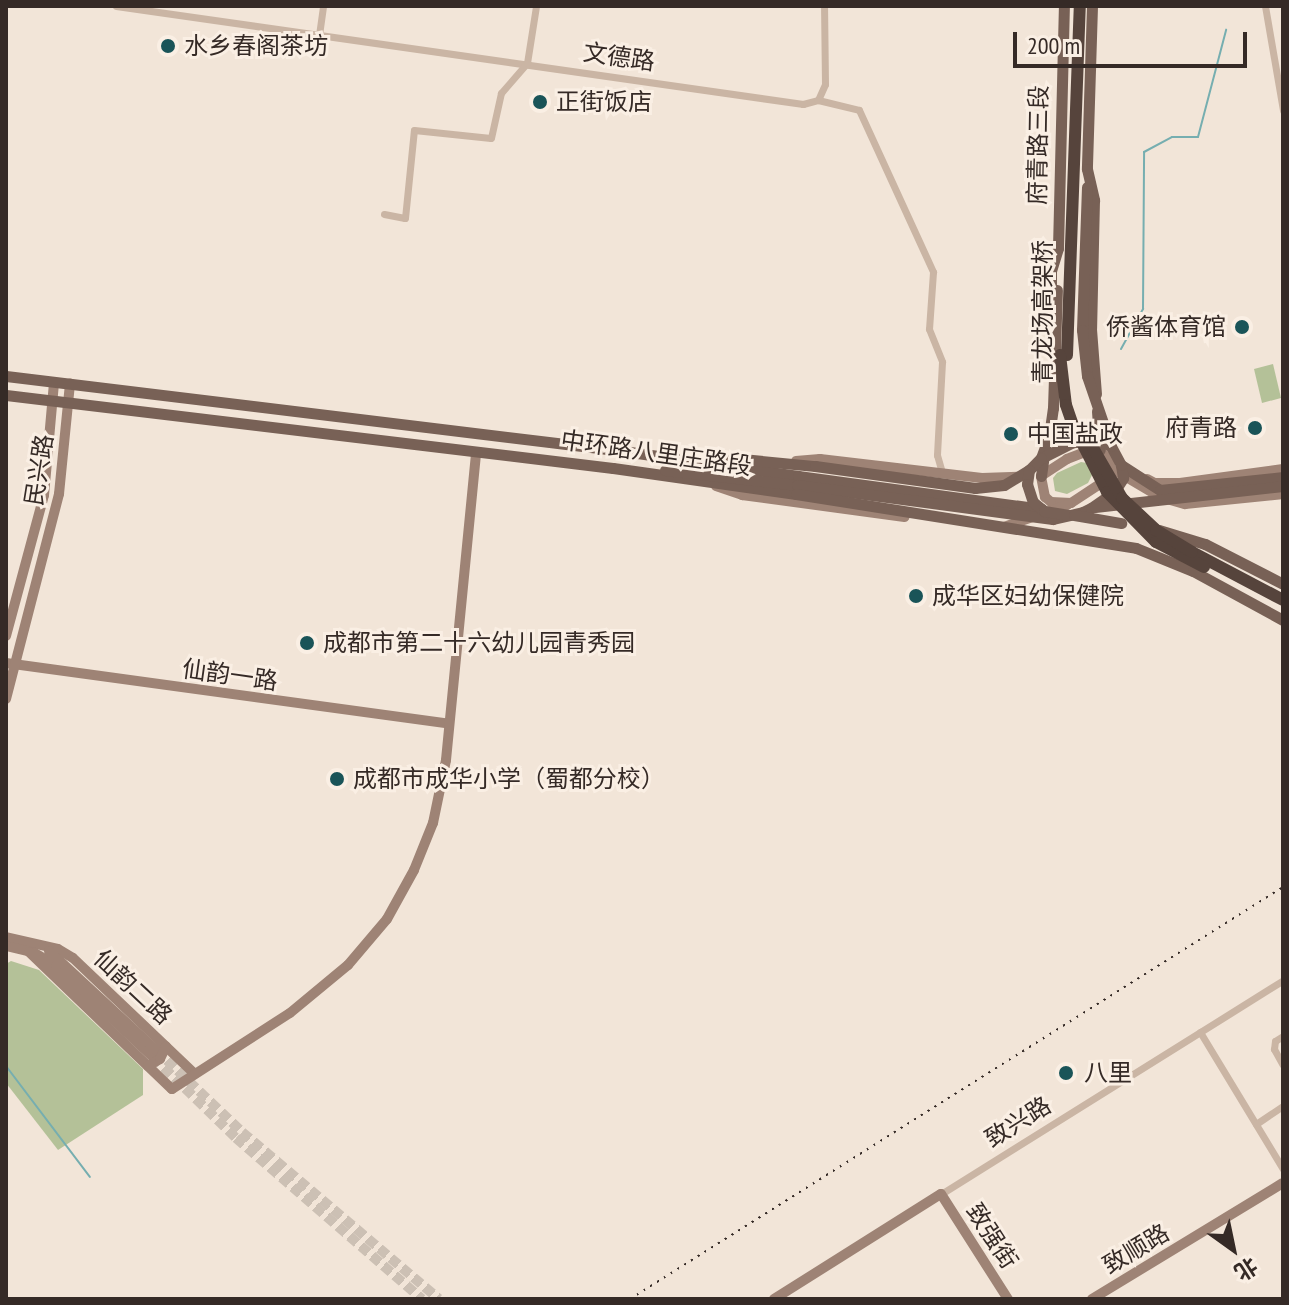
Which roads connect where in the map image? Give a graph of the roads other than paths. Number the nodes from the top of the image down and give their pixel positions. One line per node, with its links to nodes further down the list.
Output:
1 (116, 6): 10 (street, 文德路)
2 (323, 6): 10 (street)
3 (536, 6): 11 (street)
4 (824, 6): 12 (street)
5 (1064, 6): 16 (main road, 府青路三段)
6 (1072, 6): 42 (highway, 青龙场高架桥, bridge)
7 (1080, 6): 41 (highway, 青龙场高架桥, bridge)
8 (1092, 6): 14 (main road, 府青路三段)
9 (1265, 6): 13 (street)
10 (319, 35): 11 (street, 文德路)
11 (527, 63): 12 (street, 文德路); 15 (street)
12 (818, 100): 31 (street, 文德路)
13 (1283, 110)
14 (1087, 169): 25 (main road, 府青路三段); 25 (main road, bridge)
15 (384, 214)
16 (1058, 248): 26 (main road, bridge); 32 (main road, 府青路三段)
17 (6, 376): 18 (main road, 中环路八里庄路段)
18 (54, 382): 19 (main road, 中环路八里庄路段); 21 (street, 民兴路)
19 (70, 384): 22 (street, 民兴路); 23 (main road, 中环路八里庄路段)
20 (6, 395): 21 (main road, 中环路八里庄路段)
21 (53, 401): 22 (main road, 中环路八里庄路段); 44 (street, 民兴路)
22 (69, 403): 24 (main road, 中环路八里庄路段); 45 (street, 民兴路)
23 (623, 451): 27 (main road); 35 (main road, 中环路八里庄路段)
24 (476, 452): 28 (main road, 中环路八里庄路段); 47 (street)
25 (1110, 457): 26 (main road, bridge); 29 (street); 32 (street); 33 (main road); 37 (street); 38 (main road, bridge); 39 (street)
26 (1041, 458): 30 (main road, bridge)
27 (778, 462): 30 (main road, bridge); 31 (street)
28 (613, 468): 34 (main road, 中环路八里庄路段); 35 (main road)
29 (1283, 469)
30 (1029, 470): 39 (main road, bridge)
31 (942, 473): 32 (street)
32 (1041, 476): 39 (street)
33 (1283, 477)
34 (714, 485): 35 (main road, 中环路八里庄路段); 39 (street)
35 (797, 485): 39 (main road, bridge); 40 (main road, 中环路八里庄路段, bridge); 43 (main road, 中环路八里庄路段, bridge)
36 (1283, 486): 38 (main road, bridge)
37 (1283, 494)
38 (1091, 508): 39 (main road, bridge)
39 (1068, 510)
40 (1283, 584)
41 (1283, 600)
42 (1283, 608)
43 (1283, 620)
44 (6, 636)
45 (10, 664): 46 (street, 民兴路); 47 (street, 仙韵一路)
46 (6, 699)
47 (449, 724): 56 (street)
48 (6, 937): 50 (street, 仙韵二路)
49 (6, 946): 50 (street, 仙韵二路)
50 (32, 948): 54 (street, 仙韵二路); 54 (street, 仙韵二路)
51 (1283, 980): 52 (street, 致兴路)
52 (1200, 1032): 58 (street); 61 (street, 致兴路)
53 (1283, 1036): 55 (street)
54 (156, 1054): 56 (street, 仙韵二路); 56 (street, 仙韵二路)
55 (1283, 1065)
56 (195, 1074)
57 (1283, 1106): 58 (street)
58 (1256, 1124): 59 (street)
59 (1283, 1169)
60 (1283, 1183): 64 (street, 致顺路)
61 (941, 1194): 62 (street, 致兴路); 63 (street, 致强街)
62 (774, 1299)
63 (1008, 1299)
64 (1092, 1299)

